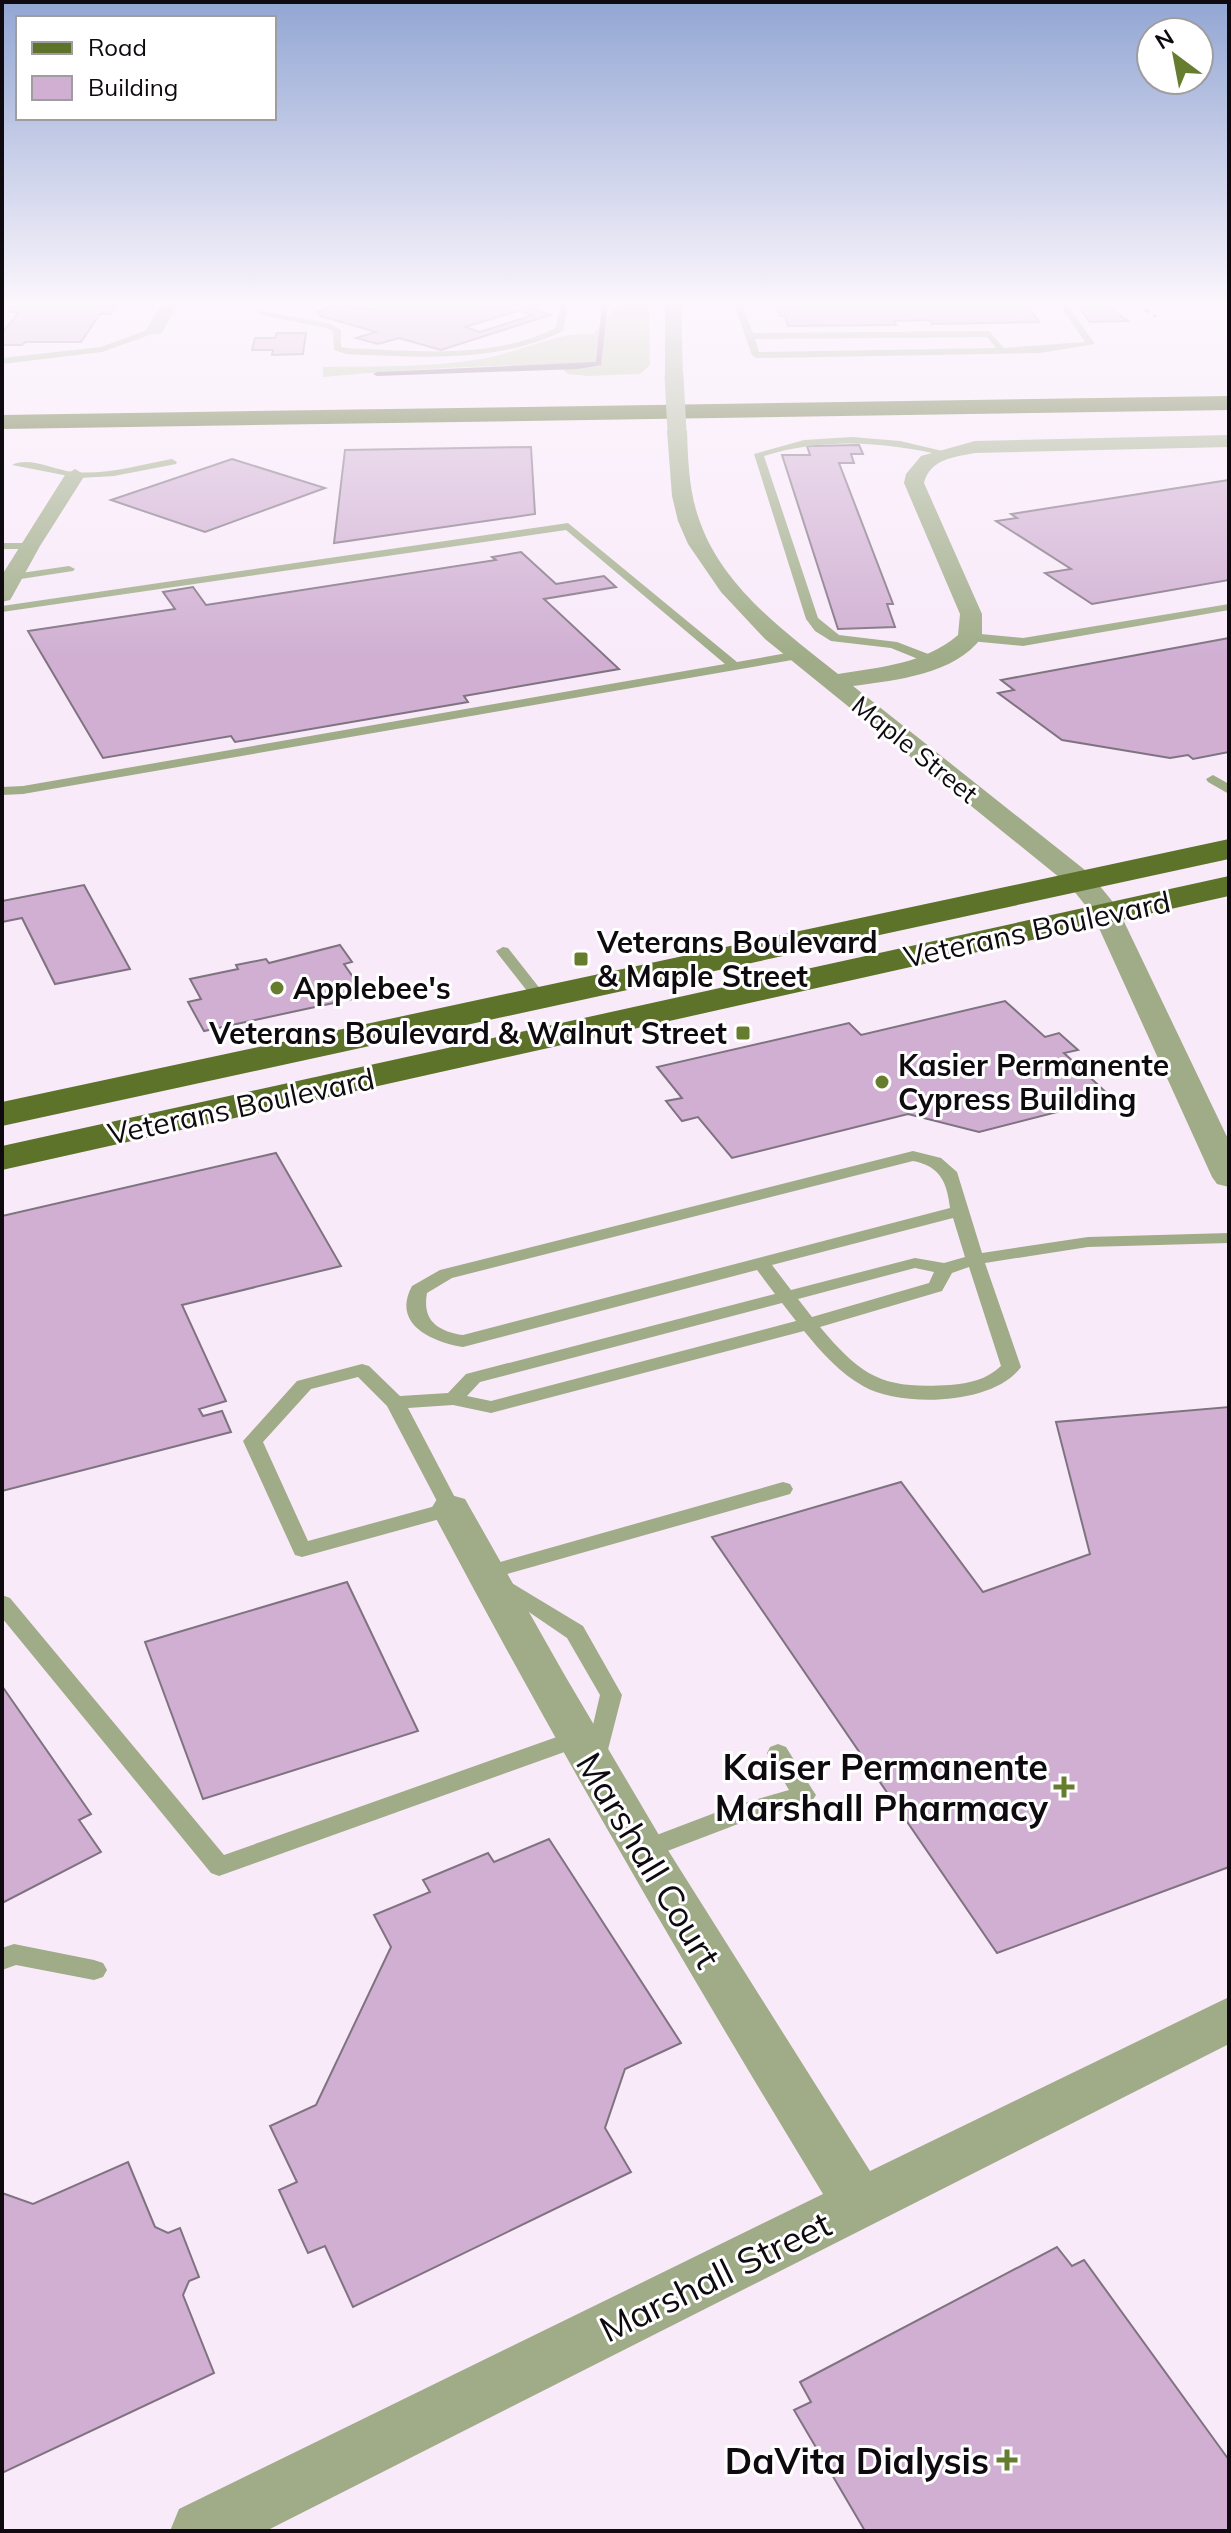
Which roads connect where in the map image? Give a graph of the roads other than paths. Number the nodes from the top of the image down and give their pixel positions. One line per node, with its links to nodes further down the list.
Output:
1 (677, 422): 15 (street, Maple Street, bridge)
2 (1229, 441): 3 (street)
3 (946, 453): 14 (street); 16 (lane)
4 (172, 462): 6 (lane)
5 (17, 465): 6 (lane)
6 (75, 475): 8 (street)
7 (2, 546): 8 (lane)
8 (29, 546): 10 (street)
9 (69, 569): 10 (lane)
10 (14, 577): 11 (street)
11 (2, 595)
12 (1229, 607): 14 (lane)
13 (2, 609): 17 (lane)
14 (970, 637): 16 (street)
15 (798, 655): 17 (lane); 18 (street, Maple Street)
16 (932, 660): 18 (street)
17 (735, 666): 21 (lane)
18 (832, 682): 23 (street, Maple Street)
19 (1213, 779): 20 (lane)
20 (1229, 790)
21 (2, 791)
22 (1229, 849): 23 (main road, Veterans Boulevard)
23 (1080, 880): 25 (street, Maple Street); 27 (main road, Veterans Boulevard)
24 (1229, 886): 25 (main road, Veterans Boulevard)
25 (1107, 913): 29 (main road, Veterans Boulevard); 30 (street, Maple Street)
26 (503, 951): 27 (lane)
27 (540, 998): 28 (main road, Veterans Boulevard)
28 (2, 1114)
29 (2, 1158)
30 (1229, 1177)
31 (959, 1211): 33 (lane); 34 (lane); 34 (lane)
32 (1229, 1238): 33 (lane)
33 (976, 1259): 35 (lane); 37 (lane)
34 (761, 1263): 36 (lane)
35 (945, 1269): 36 (lane); 37 (lane)
36 (787, 1297): 37 (lane); 38 (lane)
37 (808, 1324): 38 (lane)
38 (453, 1399): 39 (lane)
39 (395, 1403): 41 (lane); 41 (lane)
40 (783, 1489): 42 (lane)
41 (451, 1509): 42 (street, Marshall Court)
42 (486, 1573): 45 (street, Marshall Court)
43 (2, 1603): 45 (lane)
44 (778, 1753): 46 (lane)
45 (585, 1754): 46 (street, Marshall Court)
46 (641, 1851): 50 (street, Marshall Court)
47 (2, 1960): 48 (lane)
48 (94, 1970)
49 (1229, 2019): 50 (street, Marshall Street)
50 (860, 2204): 51 (street, Marshall Street)
51 (201, 2531)

